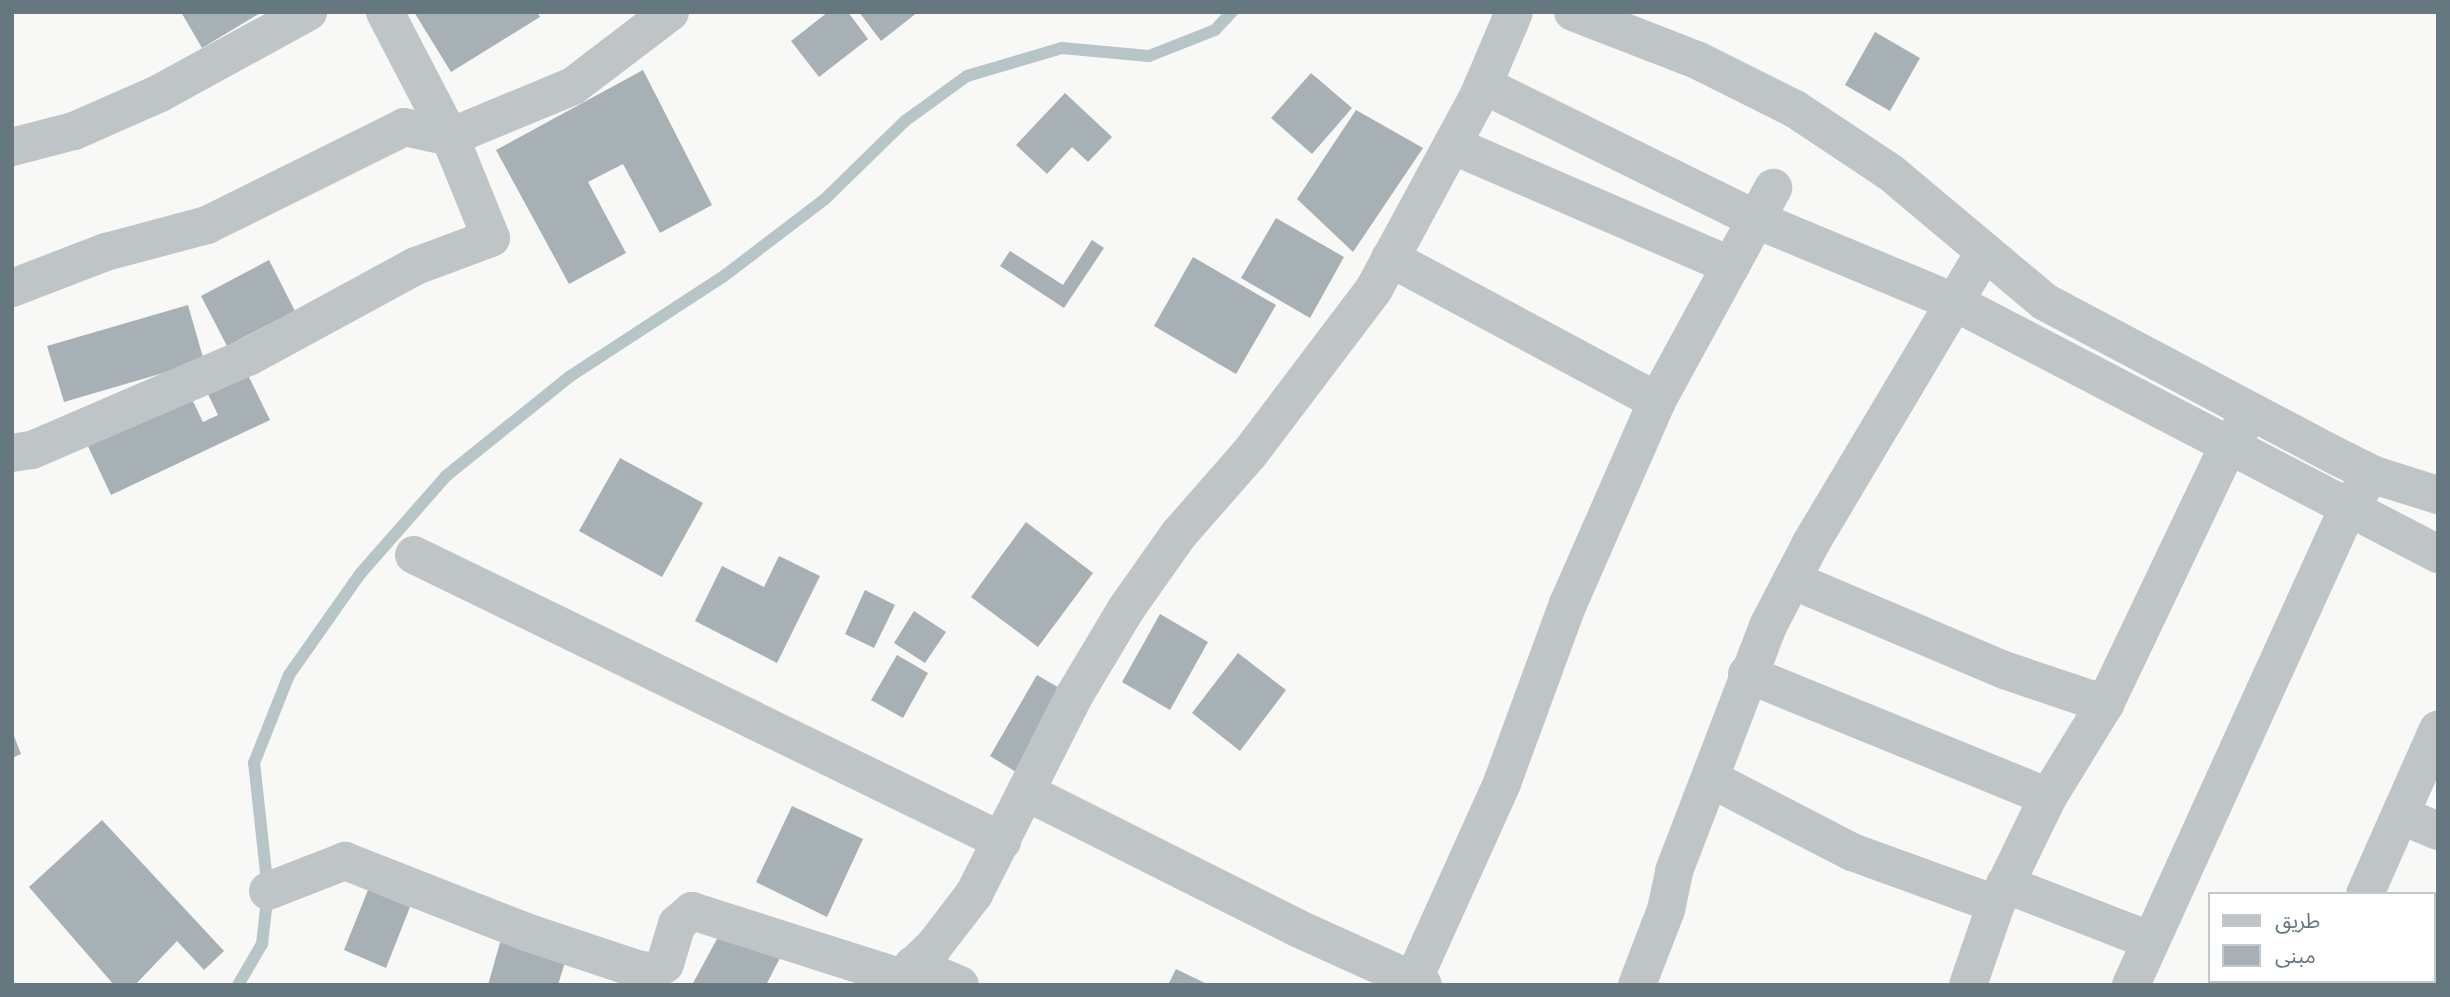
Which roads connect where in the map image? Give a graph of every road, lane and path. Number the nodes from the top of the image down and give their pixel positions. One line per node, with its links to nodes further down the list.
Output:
1 (309, 12): 9 (street)
2 (385, 12): 7 (street)
3 (670, 12): 7 (street)
4 (1514, 12): 6 (street)
5 (1573, 12): 11 (street)
6 (1483, 85): 8 (street); 10 (street)
7 (450, 137): 14 (street); 19 (street)
8 (1452, 145): 12 (street); 13 (street)
9 (12, 147)
10 (1765, 204): 13 (street); 15 (street)
11 (1983, 254): 15 (street); 17 (street)
12 (1390, 258): 16 (street); 30 (street)
13 (1731, 266): 16 (street)
14 (12, 288)
15 (1954, 302): 18 (street); 25 (street)
16 (1657, 401): 40 (street)
17 (2252, 412): 18 (street); 20 (street)
18 (2229, 444): 22 (street); 27 (street)
19 (12, 453)
20 (2374, 475): 21 (street); 22 (street)
21 (2438, 495)
22 (2348, 508): 23 (street); 38 (street)
23 (2438, 554)
24 (414, 555): 34 (street)
25 (1792, 580): 26 (street); 27 (street)
26 (1747, 674): 29 (street); 31 (street)
27 (2105, 704): 31 (street)
28 (2438, 730): 32 (street)
29 (1711, 779): 37 (street); 42 (street)
30 (1026, 792): 34 (street); 40 (street)
31 (2048, 797): 37 (street)
32 (2400, 815): 33 (street); 36 (street)
33 (2438, 831)
34 (1002, 841): 39 (street)
35 (268, 891): 39 (street)
36 (2366, 892)
37 (2001, 894): 38 (street); 43 (street)
38 (2149, 940): 44 (street)
39 (902, 976): 41 (street)
40 (1416, 983)
41 (960, 985)
42 (1637, 985)
43 (1968, 985)
44 (2131, 985)

